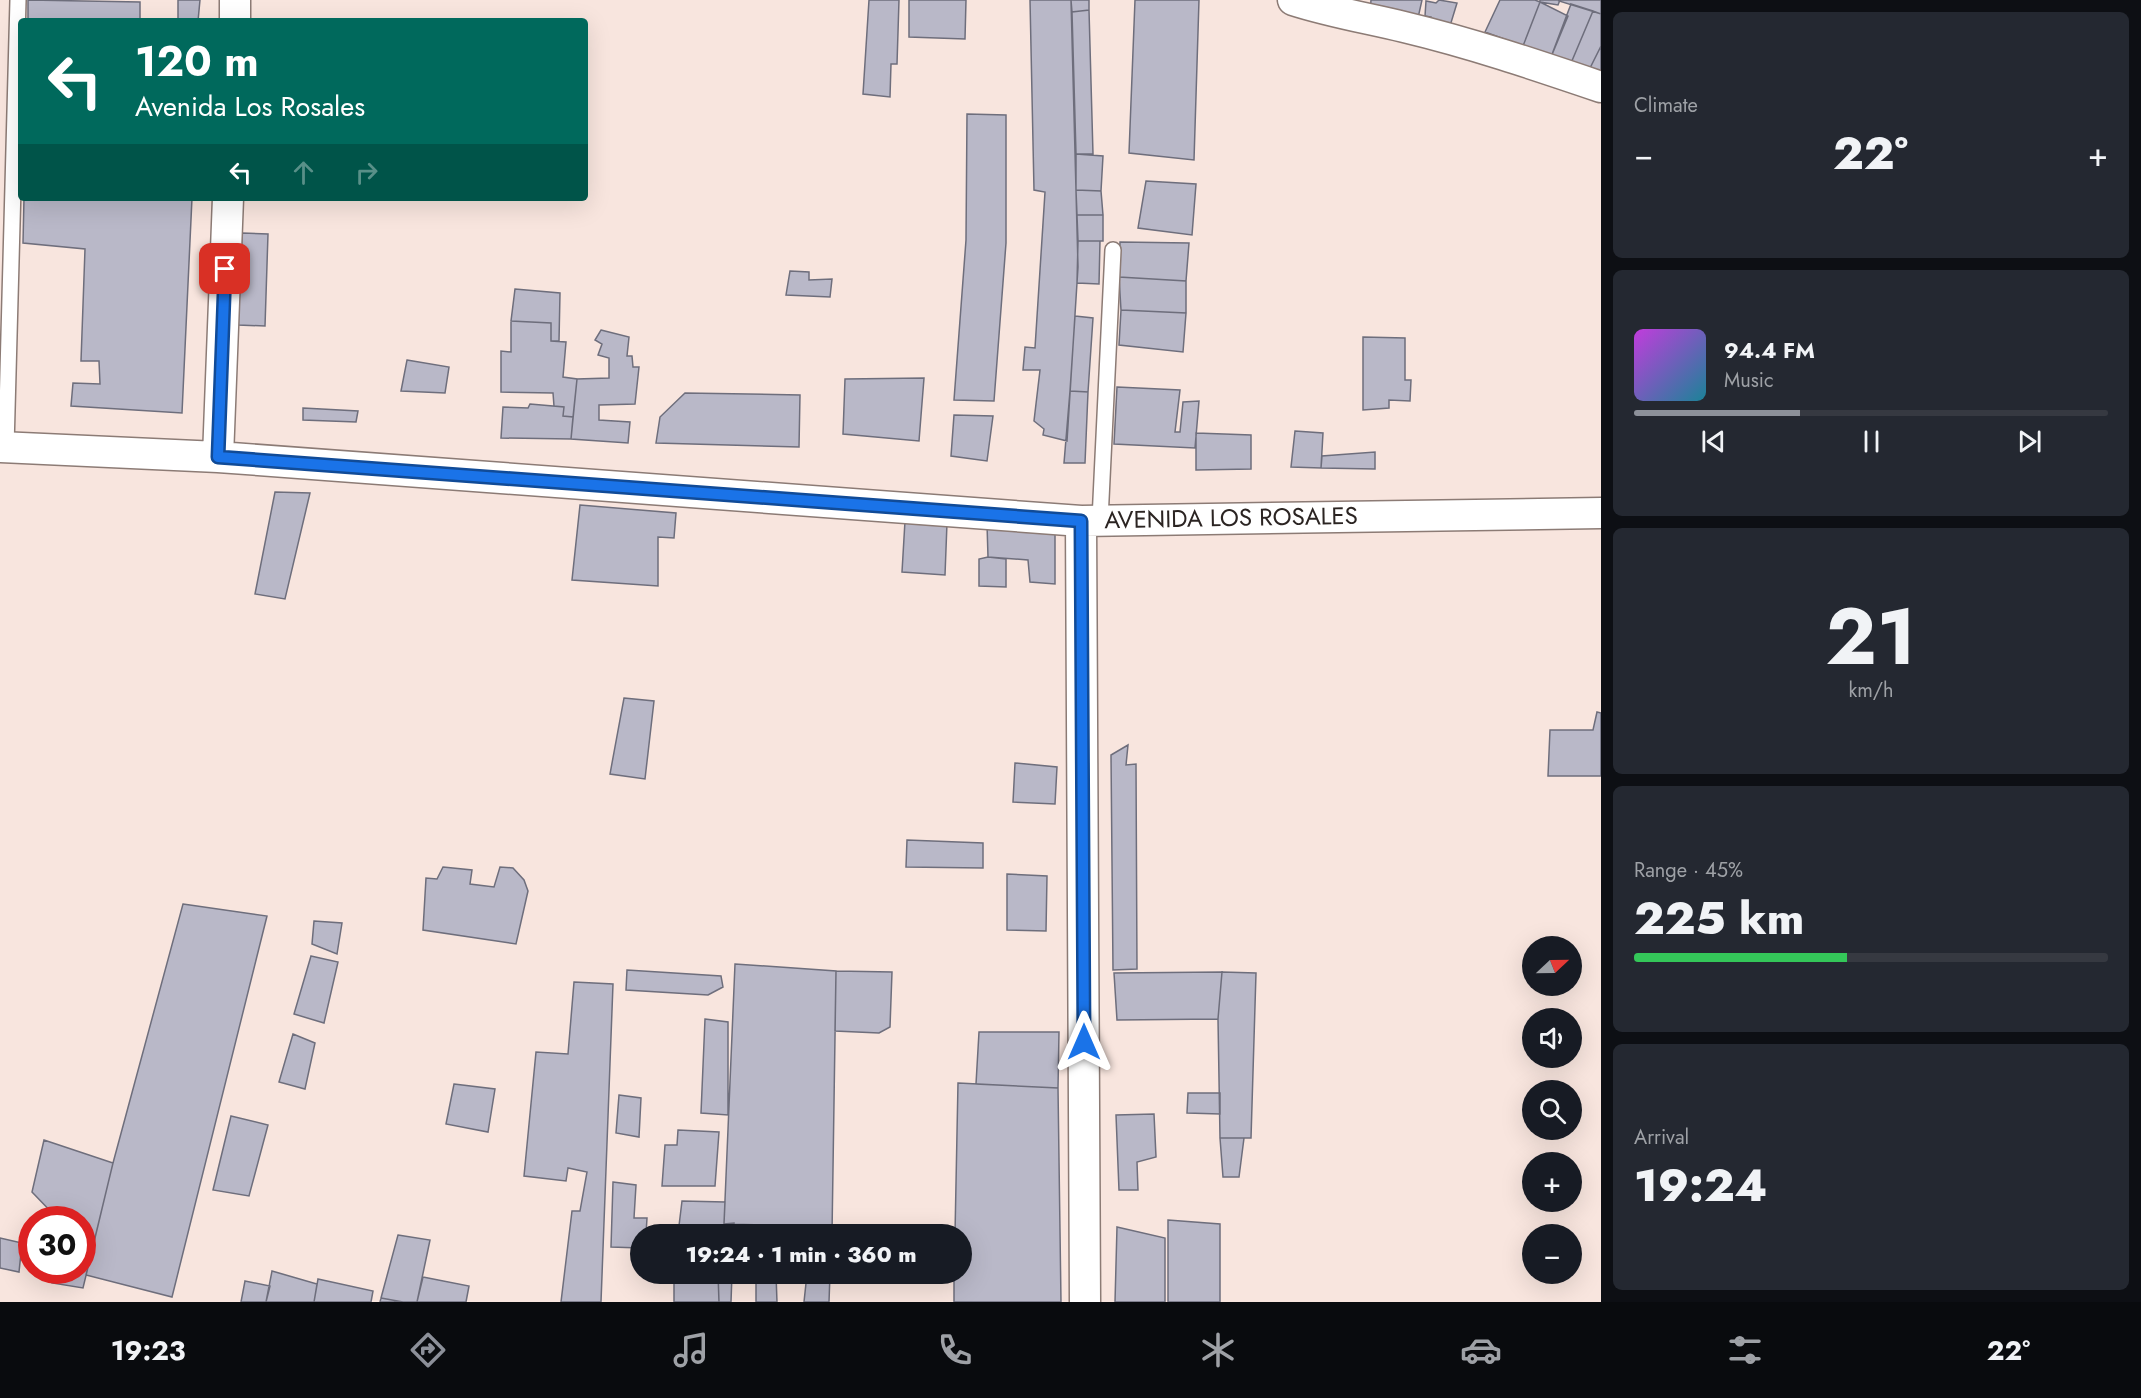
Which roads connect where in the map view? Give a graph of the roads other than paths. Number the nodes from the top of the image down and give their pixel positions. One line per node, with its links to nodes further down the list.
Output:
1 (18, 0): 8 (lane)
2 (235, 0): 4 (street)
3 (1293, 0): 5 (street)
4 (234, 18)
5 (1601, 87)
6 (228, 201): 9 (street)
7 (1113, 250): 11 (lane)
8 (3, 447): 9 (street, AVENIDA LOS ROSALES)
9 (218, 457): 11 (street, AVENIDA LOS ROSALES)
10 (1601, 513): 11 (street, AVENIDA LOS ROSALES)
11 (1091, 521): 12 (street)
12 (1085, 1302)

